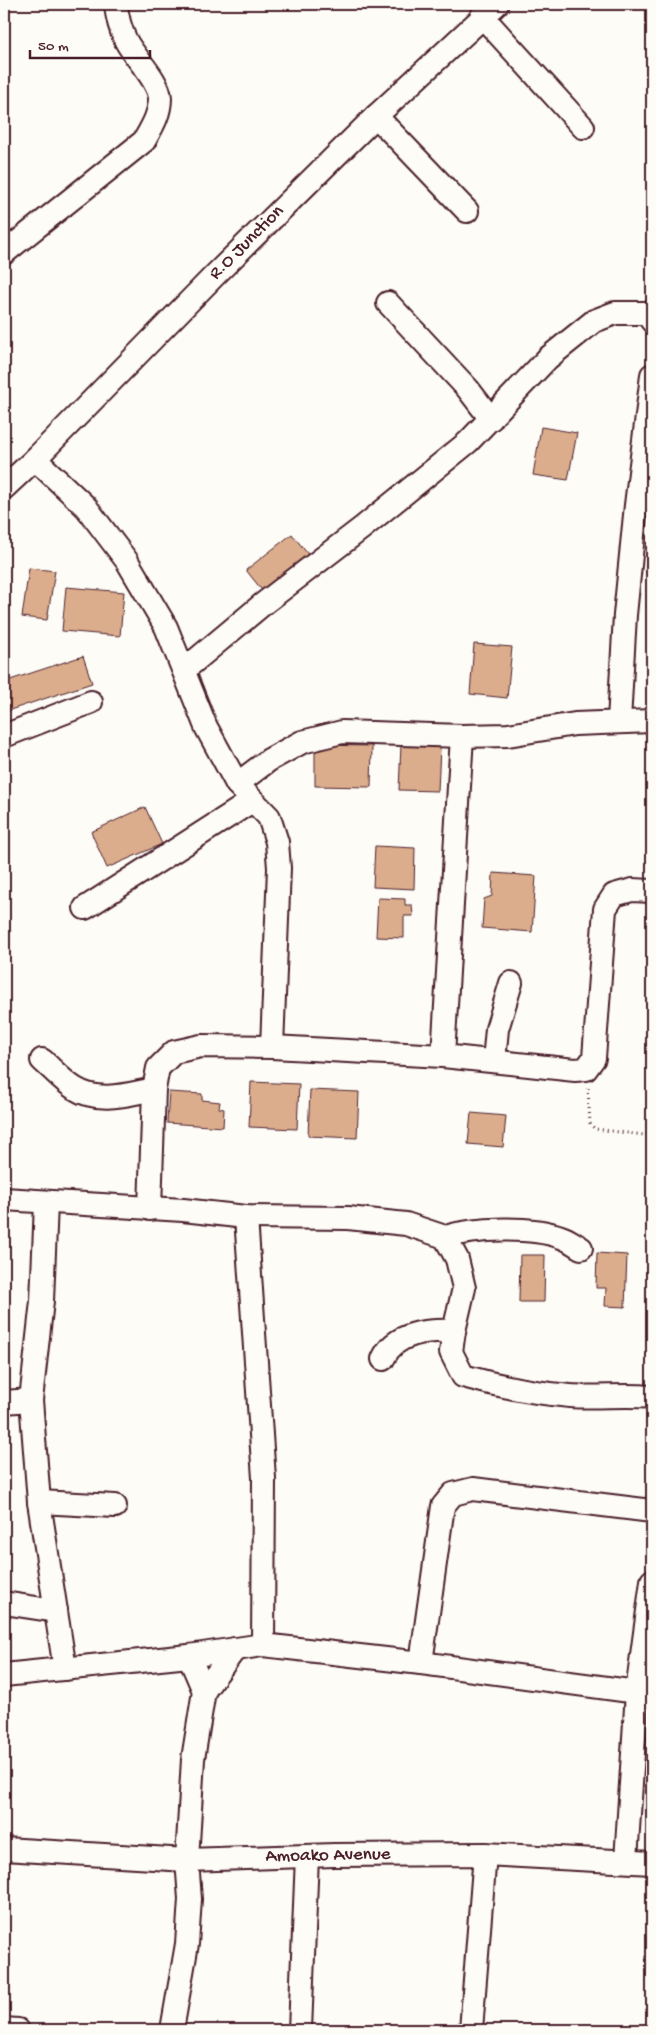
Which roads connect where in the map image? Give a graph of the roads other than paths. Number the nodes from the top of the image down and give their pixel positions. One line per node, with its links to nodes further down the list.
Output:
1 (116, 4): 6 (street)
2 (489, 10): 3 (street, R.O Junction); 4 (street)
3 (376, 116): 5 (street); 11 (street, R.O Junction)
4 (583, 127)
5 (467, 210)
6 (4, 253)
7 (388, 303): 10 (street)
8 (652, 321): 10 (street)
9 (652, 375): 15 (street)
10 (491, 419): 13 (street)
11 (35, 459): 12 (street, R.O Junction); 13 (street)
12 (4, 488)
13 (184, 670): 19 (street)
14 (91, 702): 17 (street)
15 (619, 721): 16 (street); 18 (street)
16 (652, 721)
17 (4, 736)
18 (462, 736): 19 (street); 25 (street)
19 (237, 784): 20 (street)
20 (252, 801): 22 (street); 24 (street)
21 (652, 891): 27 (street)
22 (85, 908)
23 (511, 983): 27 (street)
24 (272, 1047): 25 (street); 28 (street)
25 (443, 1056): 27 (street)
26 (42, 1060): 28 (street)
27 (494, 1060)
28 (154, 1089): 31 (street)
29 (4, 1199): 30 (street)
30 (46, 1203): 31 (street); 38 (street)
31 (150, 1209): 32 (street)
32 (246, 1217): 33 (street); 46 (street)
33 (446, 1237): 34 (street); 35 (street)
34 (581, 1248)
35 (454, 1331): 36 (street); 37 (street)
36 (384, 1359)
37 (652, 1397)
38 (31, 1400): 39 (street); 40 (street)
39 (4, 1402)
40 (39, 1502): 41 (street); 45 (street)
41 (115, 1506)
42 (652, 1511): 49 (street)
43 (652, 1581): 53 (street)
44 (4, 1603): 45 (street)
45 (56, 1611): 50 (street)
46 (263, 1645): 47 (street); 49 (street)
47 (234, 1649): 48 (street); 52 (street)
48 (189, 1656): 50 (street); 52 (street)
49 (421, 1663): 53 (street)
50 (65, 1669): 51 (street)
51 (4, 1676)
52 (204, 1691): 57 (street)
53 (645, 1693): 58 (street)
54 (4, 1849): 57 (street, Amoako Avenue)
55 (485, 1854): 56 (street, Amoako Avenue); 58 (street, Amoako Avenue); 64 (street)
56 (307, 1856): 57 (street, Amoako Avenue); 63 (street)
57 (187, 1860): 62 (street)
58 (626, 1860): 59 (street, Amoako Avenue)
59 (652, 1863)
60 (4, 2029): 61 (street)
61 (18, 2030)
62 (172, 2030)
63 (300, 2030)
64 (471, 2030)

